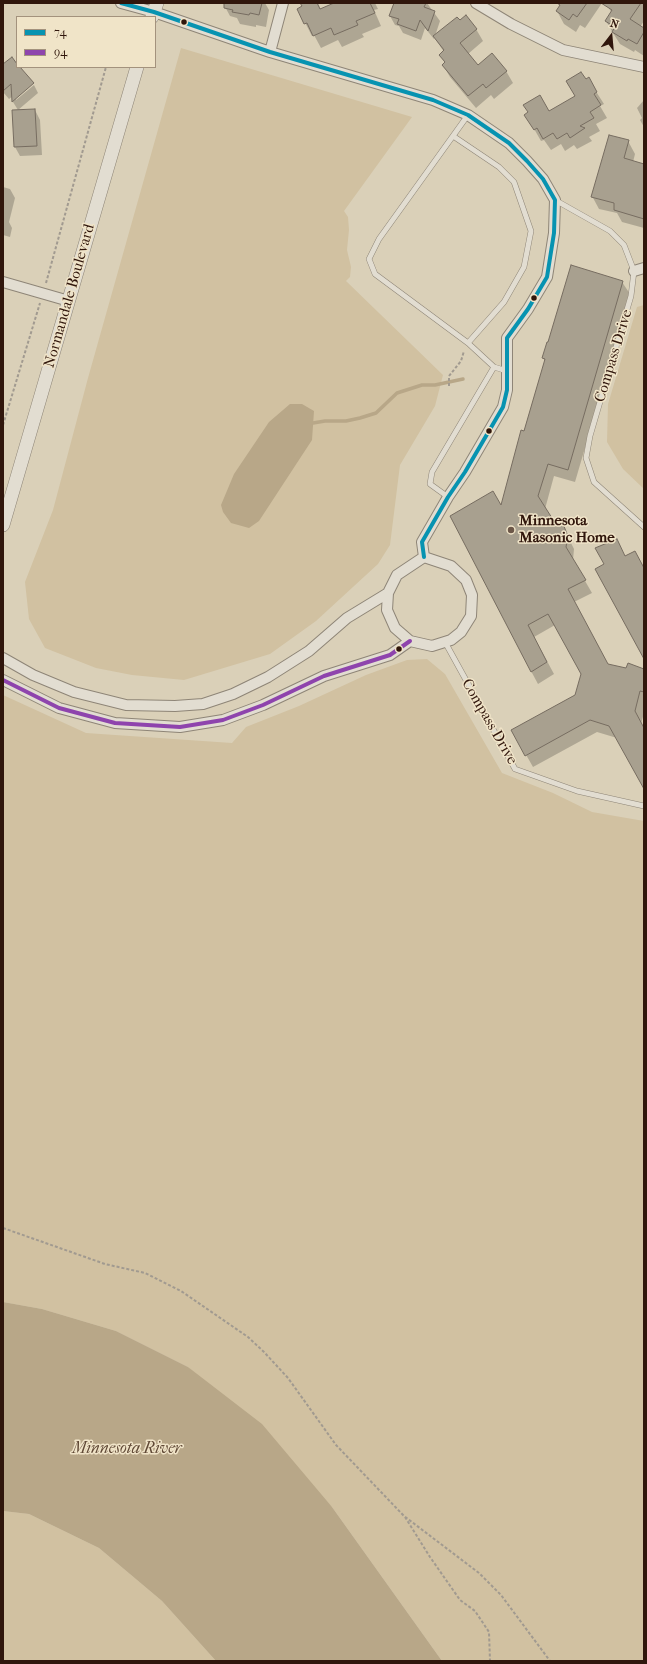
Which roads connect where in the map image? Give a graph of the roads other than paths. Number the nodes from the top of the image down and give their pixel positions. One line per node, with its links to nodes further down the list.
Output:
1 (121, 3): 4 (street)
2 (283, 3): 5 (street)
3 (476, 3): 6 (street)
4 (154, 11): 5 (street)
5 (270, 52): 8 (street)
6 (644, 67)
7 (136, 68): 14 (street, Normandale Boulevard)
8 (468, 115): 9 (lane); 10 (street)
9 (453, 136): 15 (lane); 15 (lane)
10 (555, 200): 12 (lane, Compass Drive); 17 (street)
11 (644, 268): 12 (street)
12 (634, 271): 20 (lane, Compass Drive)
13 (3, 282): 14 (street)
14 (69, 301): 19 (street, Normandale Boulevard)
15 (468, 343): 16 (lane)
16 (494, 367): 17 (lane); 18 (lane)
17 (507, 371): 18 (street)
18 (448, 497): 21 (street)
19 (3, 525)
20 (644, 527)
21 (424, 557): 22 (street); 24 (street)
22 (388, 593): 23 (street); 25 (street)
23 (410, 641): 24 (street); 26 (street)
24 (445, 642): 27 (lane, Compass Drive)
25 (3, 658)
26 (3, 680)
27 (644, 806)

